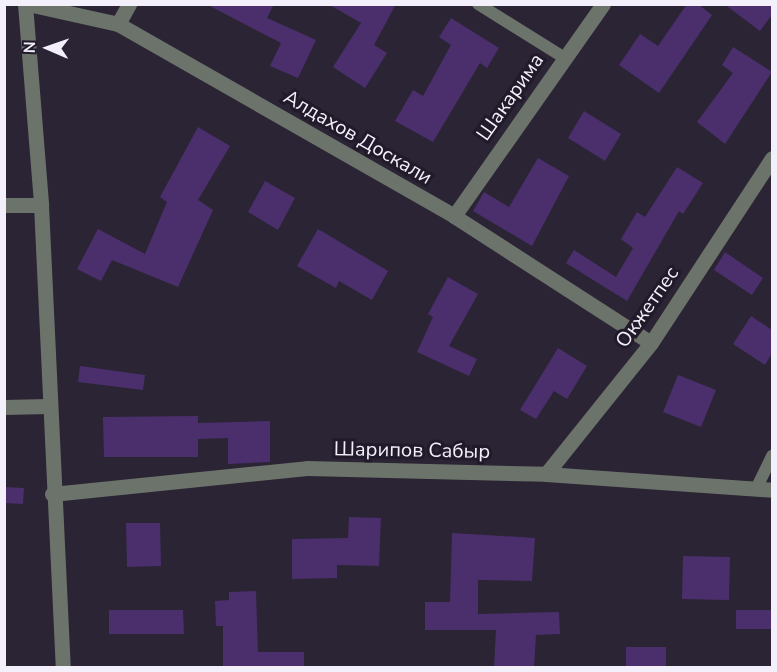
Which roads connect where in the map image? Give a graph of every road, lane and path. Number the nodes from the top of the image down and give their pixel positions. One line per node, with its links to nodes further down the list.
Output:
1 (27, 4): 5 (street, Алдахов Доскали); 9 (street)
2 (129, 4): 5 (street)
3 (478, 4): 6 (lane)
4 (603, 4): 6 (street, Шакарима)
5 (118, 24): 10 (street, Алдахов Доскали)
6 (563, 57): 10 (street, Шакарима)
7 (772, 158): 11 (street, Окжетпес)
8 (4, 205): 9 (street)
9 (41, 205): 12 (street)
10 (453, 216): 11 (street, Алдахов Доскали)
11 (651, 343): 15 (street, Окжетпес)
12 (48, 406): 13 (street); 18 (street)
13 (4, 407)
14 (772, 456): 16 (lane)
15 (546, 474): 16 (street, Шарипов Сабыр); 18 (street, Шарипов Сабыр)
16 (756, 489): 17 (street, Шарипов Сабыр)
17 (772, 490)
18 (52, 494): 19 (street)
19 (63, 668)

